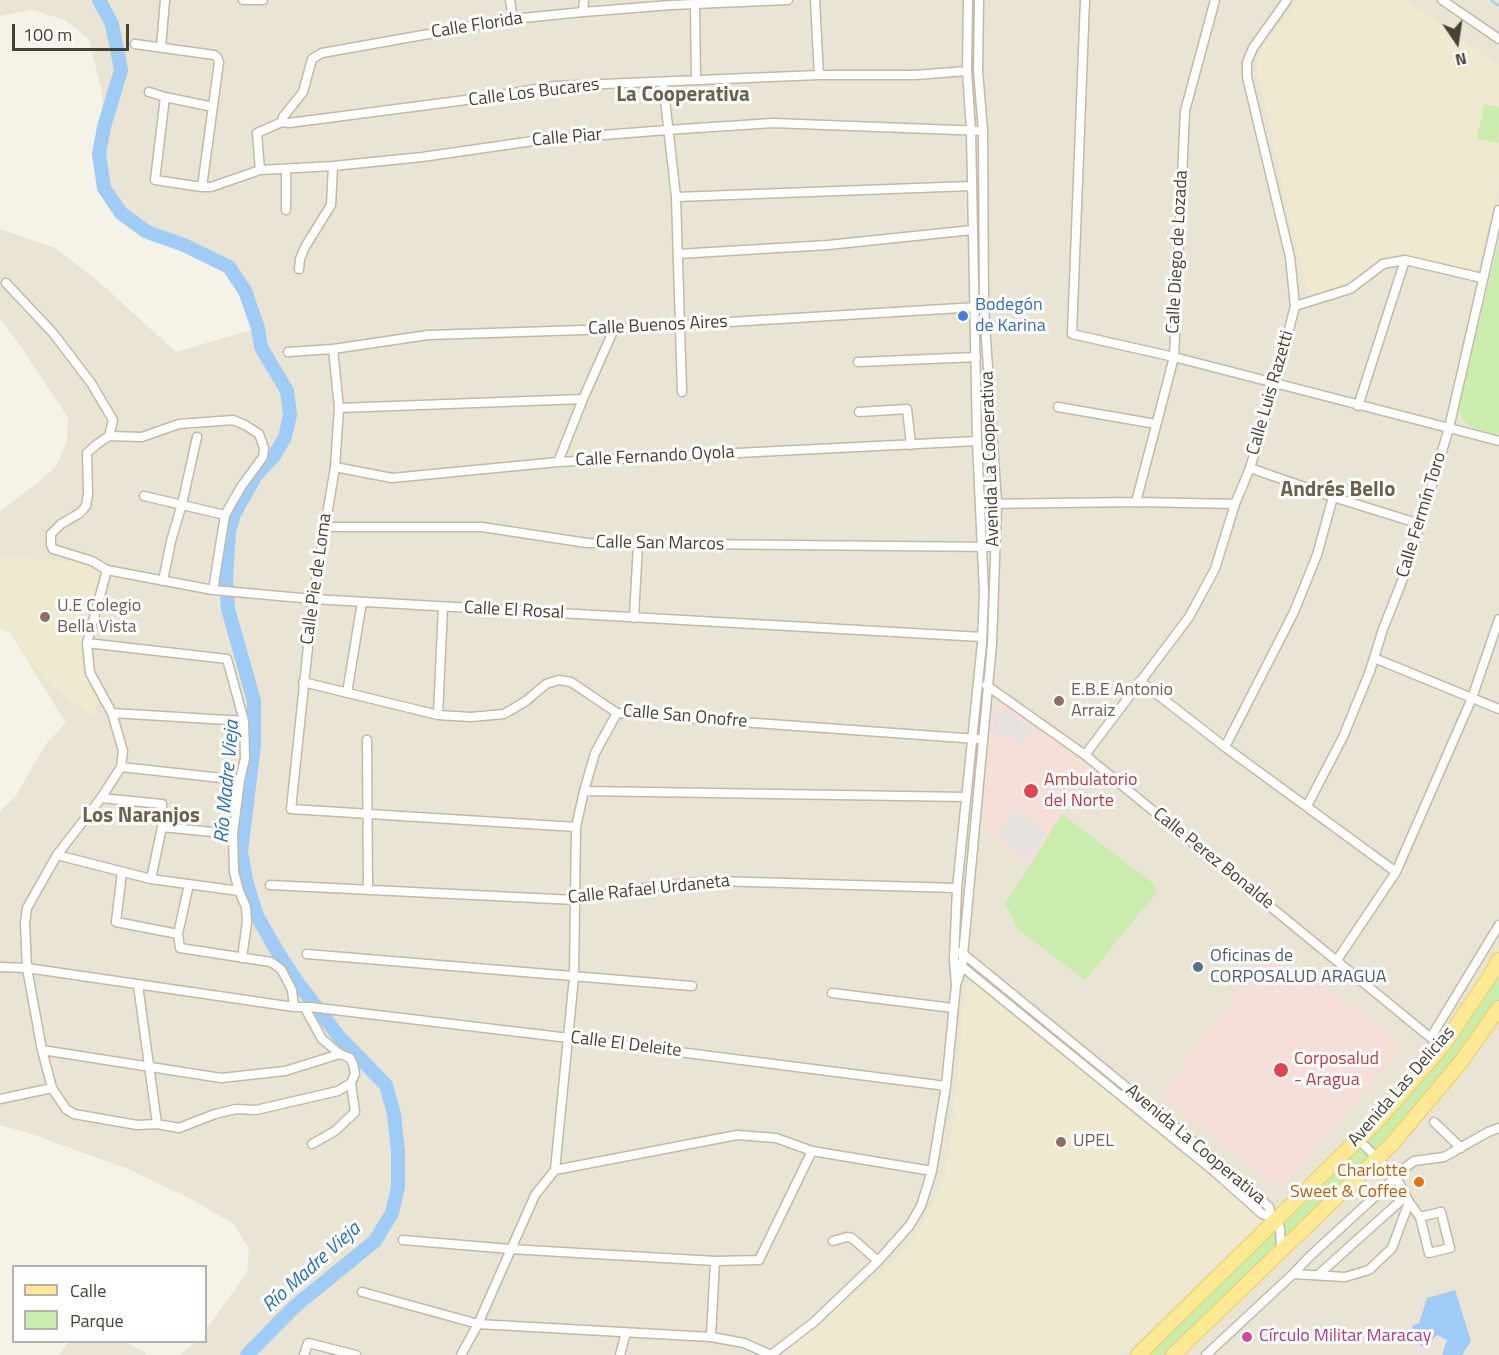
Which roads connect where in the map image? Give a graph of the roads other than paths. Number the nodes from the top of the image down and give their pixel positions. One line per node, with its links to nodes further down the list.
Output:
1 (165, 0): 21 (street)
2 (243, 0): 3 (street)
3 (263, 0)
4 (510, 0): 18 (street)
5 (584, 0): 17 (street)
6 (788, 0): 14 (street, Calle Florida)
7 (815, 0): 23 (street)
8 (968, 0): 22 (street, Avenida La Cooperativa)
9 (979, 0): 32 (street, Avenida La Cooperativa)
10 (1085, 0): 54 (street)
11 (1215, 0): 54 (street, Calle Diego de Lozada)
12 (1287, 0): 47 (street, Calle Luis Razetti)
13 (1442, 0): 19 (street)
14 (746, 1): 16 (street, Calle Florida)
15 (671, 3): 16 (street, Calle Florida); 17 (street, Calle Florida)
16 (695, 5): 24 (street)
17 (583, 12): 18 (street, Calle Florida)
18 (513, 20): 29 (street, Calle Florida)
19 (1499, 39)
20 (135, 44): 21 (street)
21 (160, 47): 28 (street)
22 (967, 71): 23 (street, Calle Los Bucares); 31 (street, Avenida La Cooperativa)
23 (819, 75): 24 (street, Calle Los Bucares)
24 (696, 80): 25 (street, Calle Los Bucares)
25 (663, 81): 29 (street, Calle Los Bucares); 30 (street)
26 (149, 92): 27 (street)
27 (165, 97): 28 (street); 37 (street, Calle Piar)
28 (213, 106): 37 (street)
29 (282, 122): 35 (street)
30 (667, 130): 31 (street, Calle Piar); 33 (street, Calle Piar); 38 (street)
31 (971, 130): 32 (street, Calle Piar); 36 (street, Avenida La Cooperativa)
32 (983, 131): 48 (street, Avenida La Cooperativa)
33 (333, 166): 34 (street, Calle Piar); 44 (street)
34 (286, 169): 35 (street, Calle Piar); 39 (street)
35 (260, 170): 37 (street, Calle Piar)
36 (971, 186): 38 (street); 41 (street, Avenida La Cooperativa)
37 (202, 187)
38 (676, 197): 42 (street)
39 (286, 210)
40 (1499, 210): 45 (street, Calle Fermín Toro)
41 (972, 230): 42 (street); 48 (street, Avenida La Cooperativa)
42 (678, 254): 49 (street)
43 (1405, 260): 45 (street); 47 (street); 59 (street)
44 (299, 269)
45 (1482, 278): 64 (street, Calle Fermín Toro)
46 (6, 283): 65 (street)
47 (1296, 306): 56 (street, Calle Luis Razetti)
48 (979, 307): 49 (street, Calle Buenos Aires); 53 (street, Avenida La Cooperativa); 76 (street, Avenida La Cooperativa)
49 (681, 325): 50 (street, Calle Buenos Aires); 57 (street)
50 (615, 329): 51 (street, Calle Buenos Aires); 58 (street)
51 (333, 349): 52 (street, Calle Buenos Aires); 61 (street, Calle Pie de Loma)
52 (288, 352)
53 (975, 357): 55 (street); 67 (street, Avenida La Cooperativa)
54 (1174, 357): 56 (street); 63 (street, Calle Diego de Lozada)
55 (858, 362)
56 (1275, 384): 59 (street); 72 (street, Calle Luis Razetti)
57 (681, 392)
58 (583, 399): 61 (street); 70 (street)
59 (1358, 406): 64 (street)
60 (1058, 407): 63 (street)
61 (339, 408): 71 (street, Calle Pie de Loma)
62 (860, 412): 69 (street)
63 (1156, 424): 75 (street, Calle Diego de Lozada)
64 (1449, 428): 68 (street); 81 (street, Calle Fermín Toro)
65 (110, 436): 80 (street); 86 (street, Calle El Rosal)
66 (197, 437): 77 (street)
67 (977, 441): 69 (street, Calle Fernando Oyola); 78 (street, Avenida La Cooperativa)
68 (1499, 441)
69 (911, 445): 70 (street, Calle Fernando Oyola)
70 (558, 462): 71 (street, Calle Fernando Oyola)
71 (335, 467): 82 (street, Calle Pie de Loma)
72 (1250, 468): 74 (street); 79 (street, Calle Luis Razetti)
73 (144, 496): 77 (street)
74 (1333, 497): 81 (street); 111 (street)
75 (1136, 502): 76 (street); 79 (street)
76 (997, 503): 78 (street); 85 (street, Avenida La Cooperativa)
77 (182, 504): 80 (street); 87 (street)
78 (981, 504): 84 (street, Avenida La Cooperativa)
79 (1235, 504): 98 (street, Calle Luis Razetti)
80 (225, 515): 88 (street)
81 (1420, 524): 96 (street, Calle Fermín Toro)
82 (325, 527): 83 (street, Calle San Marcos); 89 (street, Calle Pie de Loma)
83 (638, 544): 84 (street, Calle San Marcos); 92 (street)
84 (983, 547): 85 (street, Calle San Marcos); 94 (street, Avenida La Cooperativa)
85 (996, 547): 100 (street, Avenida La Cooperativa)
86 (107, 570): 87 (street, Calle El Rosal); 95 (street)
87 (163, 580): 88 (street, Calle El Rosal)
88 (217, 590): 89 (street, Calle El Rosal)
89 (313, 599): 90 (street, Calle El Rosal); 99 (street, Calle Pie de Loma)
90 (362, 602): 91 (street, Calle El Rosal); 101 (street)
91 (443, 607): 92 (street, Calle El Rosal); 106 (street)
92 (634, 618): 94 (street, Calle El Rosal)
93 (1499, 619): 102 (street)
94 (982, 637): 97 (street, Avenida La Cooperativa)
95 (87, 643): 104 (street); 107 (street)
96 (1374, 658): 102 (street); 118 (street, Calle Fermín Toro)
97 (978, 680): 100 (street, Calle Perez Bonalde); 109 (street, Avenida La Cooperativa)
98 (1140, 681): 111 (street); 112 (street, Calle Luis Razetti)
99 (303, 682): 101 (street, Calle San Onofre); 119 (street, Calle Pie de Loma)
100 (988, 686): 108 (street, Avenida La Cooperativa); 112 (street, Calle Perez Bonalde)
101 (347, 693): 106 (street, Calle San Onofre)
102 (1472, 698): 103 (street); 125 (street)
103 (1499, 709)
104 (112, 713): 107 (street); 113 (street)
105 (617, 713): 106 (street, Calle San Onofre); 109 (street, Calle San Onofre); 115 (street)
106 (438, 715)
107 (244, 721): 114 (street)
108 (983, 738): 109 (street, Calle San Onofre); 137 (street, Avenida La Cooperativa)
109 (972, 739): 116 (street, Avenida La Cooperativa)
110 (367, 740): 119 (street)
111 (1225, 747): 118 (street)
112 (1085, 755): 140 (street, Calle Perez Bonalde)
113 (121, 767): 114 (street); 117 (street)
114 (240, 780): 122 (street)
115 (584, 791): 116 (street); 121 (street)
116 (966, 797): 129 (street, Avenida La Cooperativa)
117 (101, 798): 120 (street); 123 (street)
118 (1307, 806): 125 (street)
119 (369, 813): 121 (street); 130 (street)
120 (162, 827): 122 (street); 126 (street)
121 (576, 827): 132 (street)
122 (233, 834): 131 (street)
123 (57, 855): 124 (street); 144 (street)
124 (122, 872): 126 (street); 134 (street)
125 (1396, 872): 140 (street)
126 (151, 879): 127 (street)
127 (189, 884): 131 (street); 134 (street)
128 (270, 885): 130 (street, Calle Rafael Urdaneta)
129 (957, 888): 132 (street, Calle Rafael Urdaneta); 135 (street, Avenida La Cooperativa)
130 (369, 890): 132 (street, Calle Rafael Urdaneta)
131 (239, 891): 138 (street)
132 (575, 900): 145 (street)
133 (1499, 925): 154 (street)
134 (178, 934): 138 (street)
135 (954, 948): 137 (street, Avenida La Cooperativa); 139 (street, Avenida La Cooperativa)
136 (307, 954): 145 (street)
137 (963, 954): 142 (street, Avenida La Cooperativa); 177 (street, Avenida La Cooperativa)
138 (242, 958): 150 (street)
139 (954, 960): 142 (street); 147 (street, Avenida La Cooperativa)
140 (1337, 960): 154 (street, Calle Perez Bonalde)
141 (1499, 960): 156 (main road, Avenida Las Delicias)
142 (963, 966): 147 (street); 177 (street, Avenida La Cooperativa)
143 (0, 967): 144 (street, Calle El Deleite)
144 (27, 968): 146 (street, Calle El Deleite); 157 (street)
145 (574, 977): 148 (street); 155 (street)
146 (138, 985): 150 (street, Calle El Deleite); 159 (street)
147 (956, 985): 152 (street, Avenida La Cooperativa)
148 (692, 986)
149 (832, 993): 152 (street)
150 (294, 1007): 151 (street, Calle El Deleite)
151 (308, 1008): 155 (street, Calle El Deleite); 158 (street)
152 (953, 1008): 161 (street, Avenida La Cooperativa)
153 (1499, 1008): 171 (main road, Avenida Las Delicias)
154 (1431, 1037): 156 (street, Calle Perez Bonalde)
155 (569, 1038): 161 (street, Calle El Deleite); 172 (street)
156 (1442, 1047): 167 (main road, Avenida Las Delicias)
157 (42, 1050): 159 (street); 162 (street)
158 (340, 1054): 159 (street); 160 (street)
159 (151, 1068): 165 (street)
160 (351, 1083): 165 (street); 168 (street)
161 (946, 1086): 173 (street, Avenida La Cooperativa)
162 (52, 1088): 163 (street); 165 (street)
163 (0, 1099)
164 (1434, 1122): 169 (street)
165 (158, 1124)
166 (1499, 1128): 169 (street)
167 (1359, 1140): 171 (street); 177 (main road, Avenida Las Delicias)
168 (312, 1144)
169 (1461, 1148): 174 (street)
170 (812, 1151): 172 (street); 173 (street); 183 (street)
171 (1376, 1158): 174 (street); 178 (main road, Avenida Las Delicias)
172 (555, 1170): 181 (street)
173 (932, 1171): 184 (street, Avenida La Cooperativa)
174 (1395, 1176): 175 (street); 185 (street)
175 (1408, 1199): 176 (street); 186 (street); 186 (street)
176 (1420, 1216): 176 (street)
177 (1275, 1222): 178 (street); 182 (street); 195 (main road, Avenida Las Delicias)
178 (1302, 1228): 182 (main road, Avenida Las Delicias)
179 (403, 1240): 181 (street)
180 (832, 1240): 184 (street)
181 (510, 1249): 183 (street); 188 (street)
182 (1281, 1250): 196 (main road, Avenida Las Delicias)
183 (715, 1261): 190 (street)
184 (878, 1261): 190 (street, Avenida La Cooperativa)
185 (1293, 1274): 186 (street); 197 (street)
186 (1318, 1275)
187 (362, 1292): 188 (street)
188 (478, 1324): 189 (street); 193 (street)
189 (626, 1332): 190 (street); 194 (street)
190 (711, 1337)
191 (304, 1355): 192 (street)
192 (356, 1355)
193 (461, 1355)
194 (620, 1355)
195 (1138, 1355)
196 (1173, 1355)
197 (1206, 1355)

